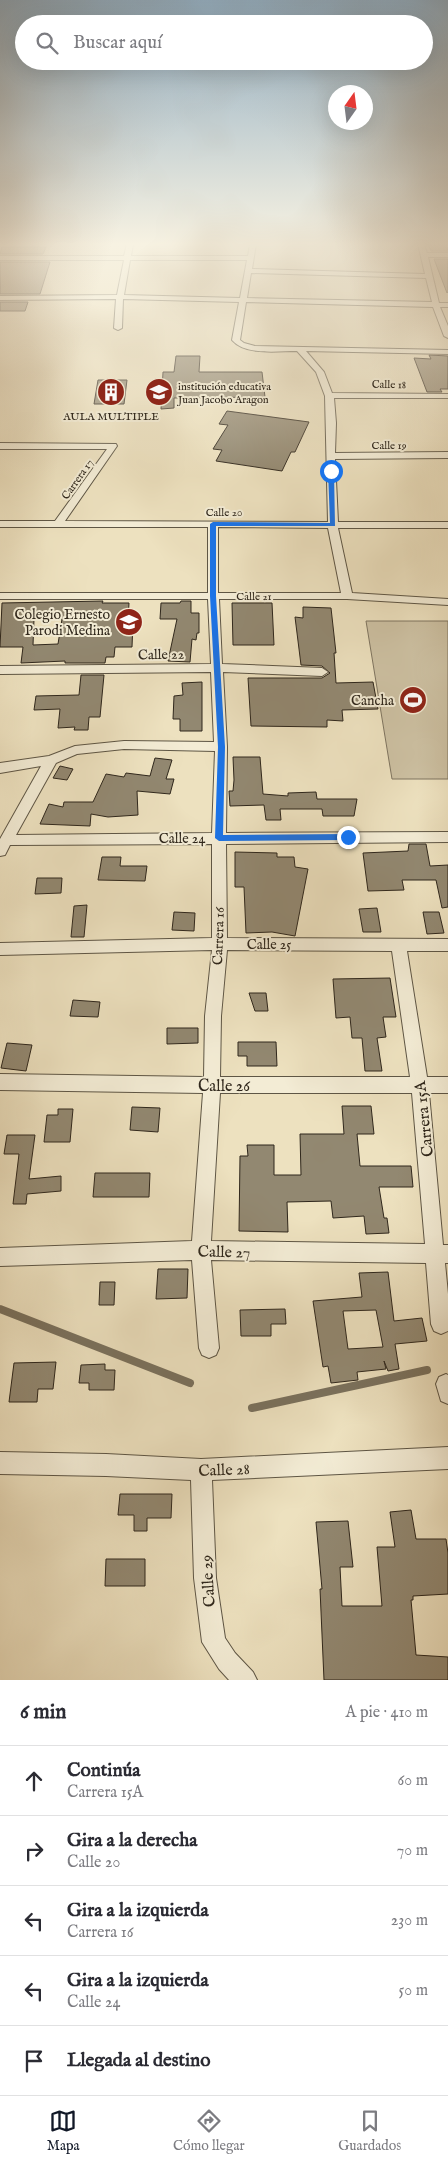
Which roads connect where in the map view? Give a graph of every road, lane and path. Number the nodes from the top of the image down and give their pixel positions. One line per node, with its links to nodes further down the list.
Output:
1 (118, 322): 4 (street)
2 (239, 322): 6 (street)
3 (443, 322): 5 (street)
4 (118, 328)
5 (448, 336)
6 (298, 348): 7 (street); 8 (street)
7 (446, 351)
8 (330, 395): 9 (street, Calle 18); 11 (street)
9 (448, 396)
10 (0, 446): 14 (street, Carrera 17)
11 (330, 456): 12 (street, Calle 19); 16 (street)
12 (448, 456)
13 (0, 524): 14 (street, Calle 20)
14 (58, 524): 15 (street, Calle 20)
15 (213, 524): 16 (street, Calle 20); 19 (street, Carrera 16)
16 (333, 524): 17 (street, Calle 20); 20 (street)
17 (448, 525)
18 (0, 596): 19 (street, Calle 21)
19 (213, 596): 20 (street, Calle 21); 22 (street, Carrera 16)
20 (347, 596): 21 (street, Calle 21)
21 (448, 602)
22 (217, 668): 23 (street, Calle 22); 24 (street, Calle 22); 25 (street, Carrera 16)
23 (0, 670)
24 (322, 672)
25 (221, 747): 26 (street); 29 (street, Carrera 16)
26 (51, 760): 27 (street); 30 (street)
27 (0, 768)
28 (448, 837): 29 (street, Calle 24)
29 (219, 838): 30 (street, Calle 24); 31 (street, Carrera 16)
30 (3, 845)
31 (220, 944): 32 (street, Calle 25); 34 (street, Calle 25); 37 (street, Carrera 16)
32 (399, 945): 33 (street, Calle 25); 38 (street, Carrera 15A)
33 (448, 945)
34 (0, 949)
35 (0, 1082): 37 (street, Calle 26)
36 (448, 1085): 38 (street, Calle 26)
37 (212, 1086): 38 (street, Calle 26); 39 (street, Carrera 16)
38 (420, 1086): 40 (street, Carrera 15A)
39 (201, 1250): 40 (street, Calle 27); 41 (street, Calle 27); 43 (street, Carrera 16)
40 (442, 1254): 42 (street, Carrera 15A)
41 (0, 1257)
42 (442, 1324)
43 (210, 1348)
44 (448, 1458): 46 (street, Calle 28)
45 (0, 1463): 46 (street, Calle 28)
46 (201, 1470): 47 (street, Calle 29)
47 (245, 1680)

